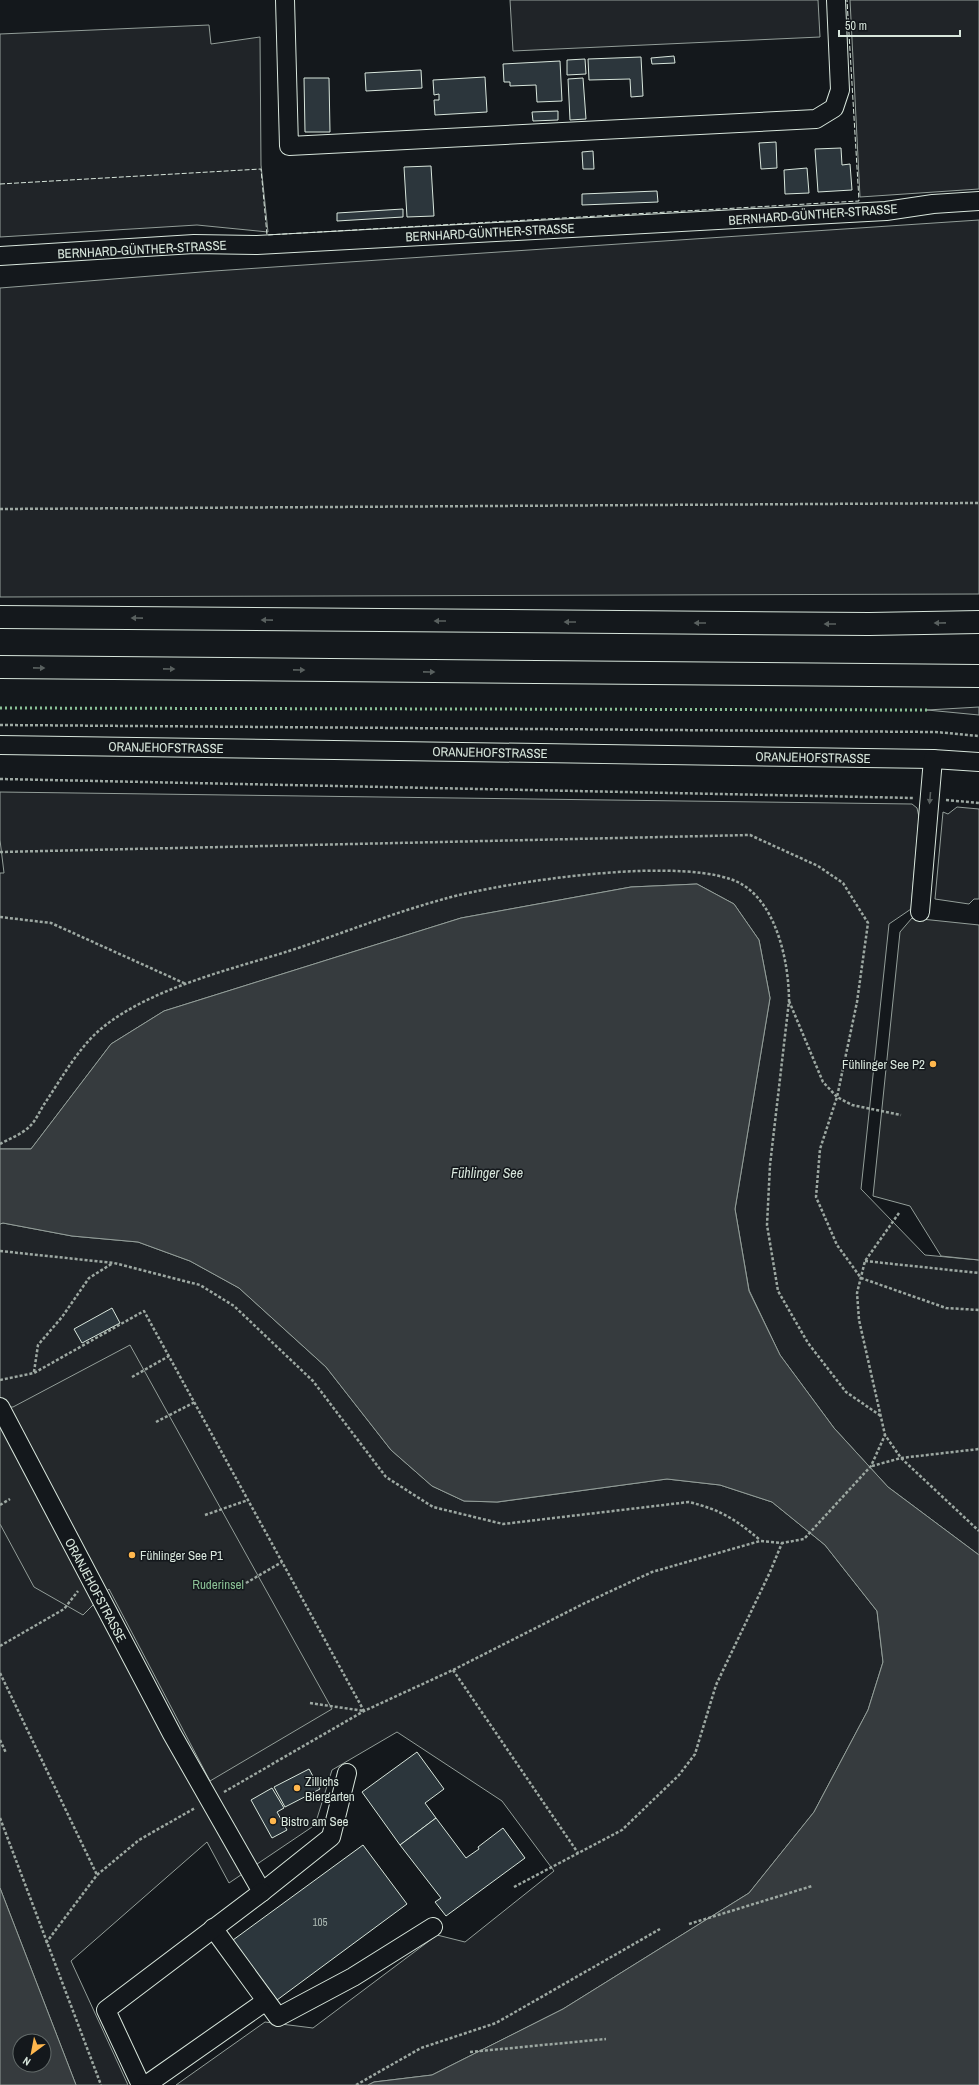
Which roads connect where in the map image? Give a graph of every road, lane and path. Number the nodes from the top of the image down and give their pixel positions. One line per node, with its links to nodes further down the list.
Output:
1 (285, 0): 2 (street)
2 (836, 0)
3 (979, 201): 4 (street, BERNHARD-GÜNTHER-STRASSE)
4 (0, 256)
5 (979, 504): 6 (path)
6 (0, 509)
7 (0, 617): 8 (highway, one-way to 7)
8 (979, 622)
9 (0, 667): 10 (highway, one-way to 10)
10 (979, 676)
11 (0, 725): 12 (path)
12 (979, 736)
13 (0, 744): 14 (street, ORANJEHOFSTRASSE)
14 (933, 759): 15 (street, ORANJEHOFSTRASSE); 17 (street, one-way to 17)
15 (979, 762)
16 (0, 779): 17 (path)
17 (930, 798): 18 (path); 20 (street)
18 (979, 803)
19 (0, 852): 24 (path)
20 (920, 912)
21 (0, 917): 22 (path)
22 (186, 984): 23 (path); 26 (path)
23 (789, 1001): 24 (path); 40 (path)
24 (837, 1097): 25 (path); 32 (path)
25 (901, 1115)
26 (0, 1144)
27 (899, 1213): 29 (path)
28 (0, 1251): 30 (path)
29 (865, 1261): 31 (path); 32 (path)
30 (114, 1263): 35 (path); 51 (path)
31 (979, 1273)
32 (861, 1278): 33 (path); 40 (path)
33 (979, 1310)
34 (169, 1356): 35 (path); 36 (path); 38 (path)
35 (34, 1372): 37 (path)
36 (132, 1377)
37 (0, 1380)
38 (194, 1402): 41 (path); 47 (path)
39 (0, 1407): 54 (street, ORANJEHOFSTRASSE)
40 (881, 1416): 42 (path)
41 (156, 1422)
42 (885, 1435): 44 (path); 45 (path)
43 (979, 1449): 44 (path)
44 (901, 1458): 45 (path); 50 (path)
45 (871, 1466): 52 (path)
46 (10, 1499): 48 (path)
47 (248, 1500): 49 (path); 53 (path)
48 (0, 1505)
49 (205, 1514)
50 (979, 1530)
51 (760, 1541): 52 (path); 57 (path)
52 (782, 1542): 66 (path)
53 (282, 1562): 55 (path); 60 (path)
54 (90, 1577): 56 (path); 64 (street, ORANJEHOFSTRASSE)
55 (246, 1583)
56 (0, 1646)
57 (453, 1670): 60 (path); 66 (path)
58 (0, 1672): 67 (path)
59 (310, 1703): 60 (path)
60 (364, 1711): 64 (path)
61 (0, 1740): 62 (path)
62 (6, 1754)
63 (347, 1774): 70 (street)
64 (209, 1800): 67 (path); 70 (street, ORANJEHOFSTRASSE)
65 (0, 1818): 75 (path)
66 (578, 1852): 69 (path)
67 (97, 1875): 75 (path)
68 (812, 1886): 71 (path)
69 (514, 1887)
70 (262, 1892): 73 (street)
71 (689, 1924)
72 (433, 1927): 76 (street)
73 (213, 1928): 76 (street); 80 (street)
74 (660, 1929): 82 (path)
75 (46, 1943): 79 (path)
76 (266, 2001): 81 (street)
77 (606, 2039): 78 (path)
78 (470, 2052)
79 (101, 2085)
80 (141, 2085)
81 (146, 2085)
82 (356, 2085)

